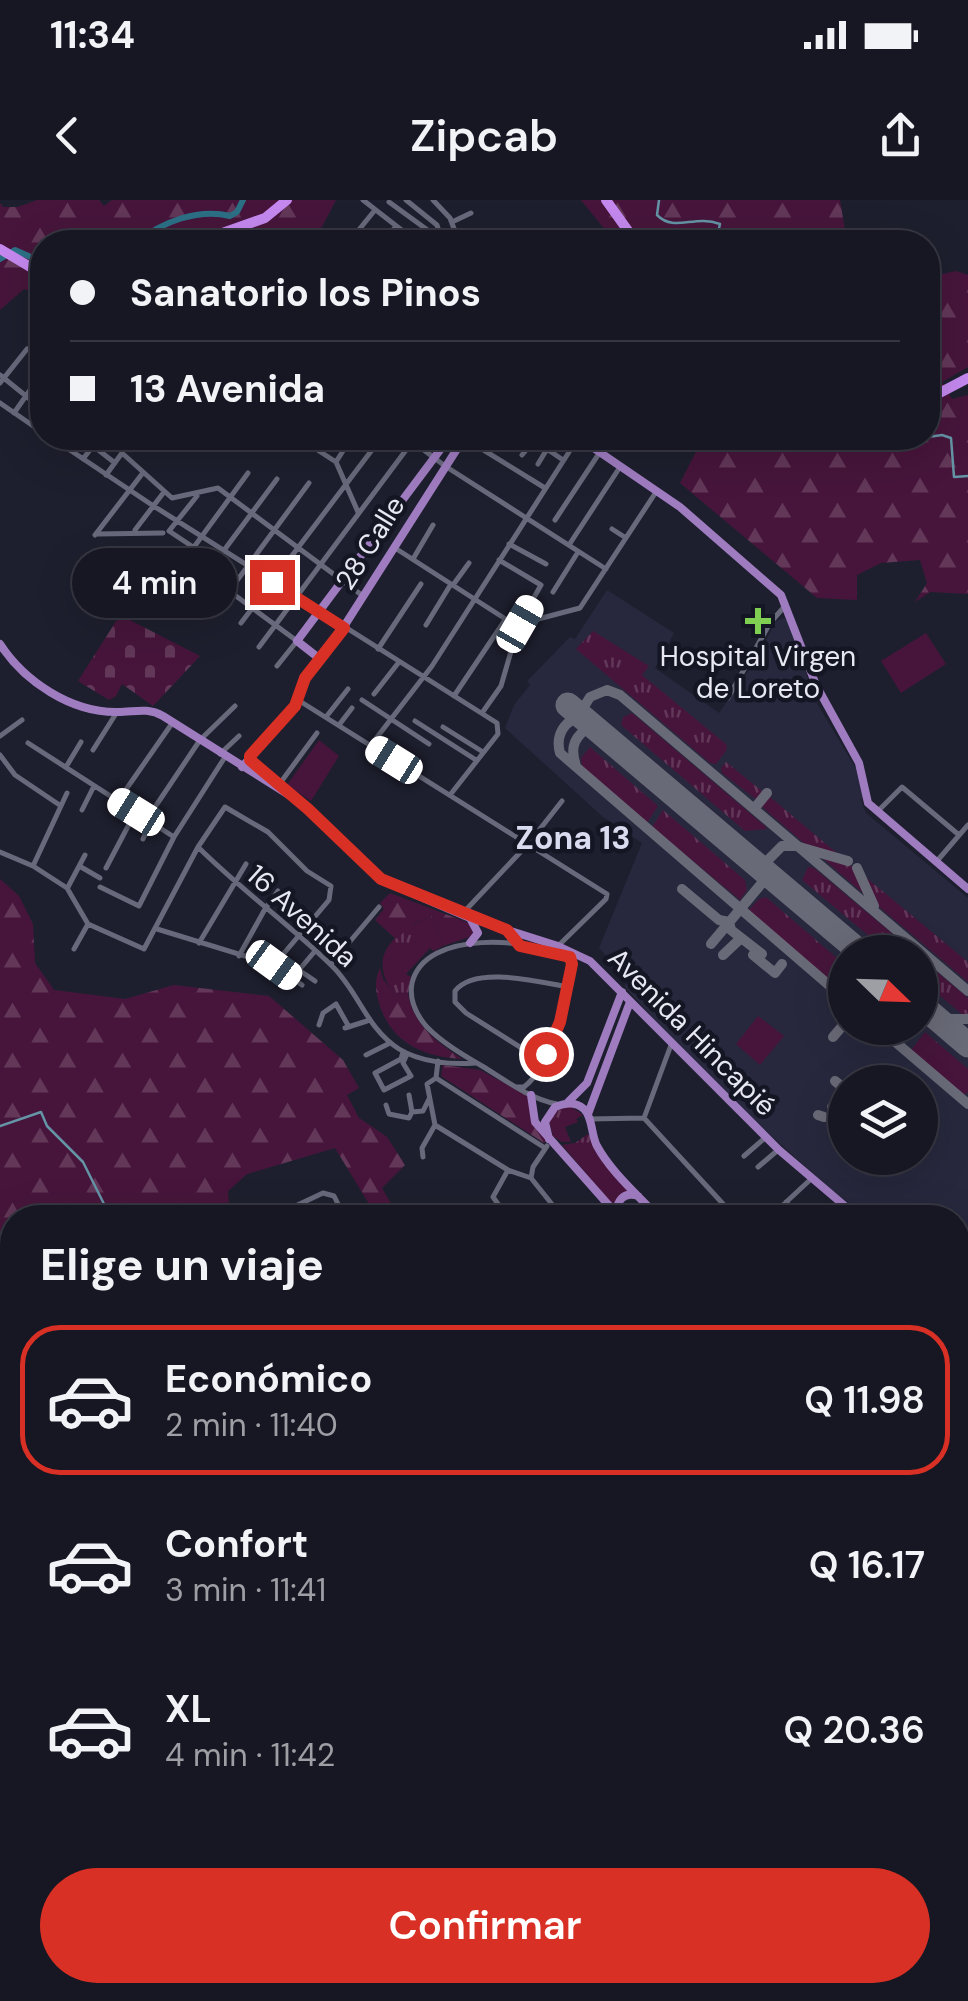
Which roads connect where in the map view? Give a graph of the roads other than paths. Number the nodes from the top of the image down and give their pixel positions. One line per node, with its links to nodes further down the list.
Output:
1 (290, 200): 12 (highway); 13 (highway)
2 (363, 200): 8 (street)
3 (405, 200): 7 (street); 18 (street)
4 (432, 200): 10 (street)
5 (389, 202): 7 (street)
6 (610, 202): 20 (highway)
7 (399, 209): 17 (street)
8 (375, 210): 11 (street); 14 (street)
9 (471, 213): 10 (street)
10 (452, 222): 19 (street)
11 (396, 226): 15 (street); 16 (street)
12 (231, 230)
13 (247, 230)
14 (359, 230)
15 (393, 230)
16 (402, 230)
17 (427, 230)
18 (439, 230)
19 (455, 230)
20 (630, 230)
21 (0, 252): 22 (highway)
22 (30, 270)
23 (27, 349): 24 (street)
24 (1, 379): 28 (street)
25 (968, 382): 27 (highway)
26 (30, 390): 28 (street)
27 (940, 395)
28 (26, 396): 29 (street); 31 (street)
29 (30, 399)
30 (0, 403): 31 (street)
31 (14, 412): 32 (street)
32 (30, 423)
33 (73, 450): 52 (street)
34 (90, 450): 52 (street)
35 (98, 450): 55 (street)
36 (318, 450): 54 (street)
37 (344, 450): 54 (street)
38 (373, 450): 64 (street)
39 (403, 450): 72 (street)
40 (425, 450): 51 (street)
41 (440, 450): 51 (main road)
42 (456, 450): 58 (main road, 28 Calle)
43 (483, 450): 65 (street)
44 (526, 450): 50 (street)
45 (546, 450): 56 (street)
46 (550, 450): 53 (street)
47 (570, 450): 53 (street)
48 (597, 450): 49 (main road)
49 (600, 452): 57 (main road); 75 (street)
50 (522, 455)
51 (434, 458): 58 (street); 99 (main road)
52 (83, 459): 61 (street)
53 (563, 460): 65 (street)
54 (336, 462): 64 (street)
55 (115, 463): 59 (street); 61 (street)
56 (538, 464)
57 (621, 465): 67 (main road); 85 (street)
58 (445, 466): 74 (street); 88 (main road, 28 Calle)
59 (143, 473): 66 (street); 68 (street)
60 (248, 473): 70 (street)
61 (106, 475): 66 (street)
62 (276, 479): 73 (street)
63 (309, 482): 79 (street)
64 (344, 484): 72 (street); 87 (street)
65 (544, 488): 74 (street)
66 (128, 490): 71 (street); 80 (street)
67 (658, 490): 83 (street); 110 (main road)
68 (164, 492): 69 (street); 71 (street)
69 (199, 494): 70 (street); 76 (street)
70 (230, 497): 73 (street); 82 (street)
71 (152, 505): 76 (street); 80 (street)
72 (358, 512): 94 (street)
73 (252, 513): 79 (street); 90 (street)
74 (526, 519): 84 (street); 85 (street)
75 (555, 520)
76 (177, 521): 81 (street); 82 (street)
77 (433, 526): 91 (street)
78 (612, 529): 83 (street)
79 (274, 530): 87 (street); 96 (street)
80 (134, 531): 81 (street)
81 (166, 532): 86 (street)
82 (200, 536): 86 (street); 90 (street)
83 (626, 538): 97 (street)
84 (509, 544): 92 (street); 95 (street)
85 (569, 545): 89 (street)
86 (193, 547): 98 (street)
87 (298, 547): 94 (street); 100 (street)
88 (395, 548): 91 (street); 106 (main road, 28 Calle)
89 (578, 551): 97 (street); 105 (street)
90 (224, 552): 96 (street); 98 (street)
91 (413, 559): 102 (street)
92 (500, 560): 108 (street); 117 (street)
93 (469, 563): 102 (street)
94 (320, 564): 99 (street); 107 (street)
95 (546, 564)
96 (247, 566): 100 (street); 104 (street)
97 (606, 569): 117 (street)
98 (207, 575): 103 (street); 104 (street)
99 (343, 580): 106 (street); 112 (main road)
100 (272, 582): 107 (street); 111 (street)
101 (420, 584): 122 (street)
102 (452, 584): 108 (street); 116 (street)
103 (196, 588)
104 (229, 591): 109 (street); 111 (street)
105 (553, 592)
106 (363, 596): 118 (main road, 28 Calle)
107 (296, 597): 112 (street); 115 (street)
108 (475, 599): 113 (street); 126 (street)
109 (219, 604)
110 (786, 605): 130 (street); 169 (main road)
111 (252, 608): 114 (street); 115 (street)
112 (320, 612): 118 (street); 119 (main road)
113 (505, 620): 117 (street); 129 (street)
114 (241, 622)
115 (275, 625): 119 (street); 121 (street)
116 (426, 625)
117 (519, 626): 136 (street)
118 (344, 628): 122 (street); 123 (main road, 28 Calle)
119 (297, 641): 123 (main road); 125 (street)
120 (0, 644): 135 (main road)
121 (259, 647)
122 (378, 649): 124 (street)
123 (320, 659): 131 (main road, 28 Calle)
124 (399, 662): 126 (street); 128 (street)
125 (277, 666)
126 (424, 678): 129 (street); 138 (street)
127 (348, 689): 137 (street)
128 (374, 694)
129 (453, 696): 136 (street)
130 (728, 698)
131 (298, 700): 137 (street); 156 (main road, 28 Calle)
132 (362, 700): 138 (street)
133 (235, 706): 147 (street)
134 (352, 708): 142 (street)
135 (118, 712): 141 (main road); 152 (street)
136 (482, 714): 153 (street)
137 (326, 717): 142 (street)
138 (392, 719): 150 (street); 151 (street)
139 (22, 720): 145 (street)
140 (416, 721): 157 (street)
141 (173, 722): 147 (main road, Avenida Hincapié); 165 (street)
142 (339, 726): 151 (street)
143 (443, 727): 153 (street)
144 (317, 733): 161 (street)
145 (0, 736)
146 (239, 736): 155 (street)
147 (200, 740): 155 (main road, Avenida Hincapié); 170 (street)
148 (81, 742): 158 (street)
149 (28, 743): 158 (street)
150 (429, 744)
151 (371, 745): 163 (street)
152 (92, 750)
153 (483, 752): 157 (street)
154 (0, 755): 166 (street)
155 (223, 756): 159 (main road, Avenida Hincapié); 172 (street)
156 (250, 756): 159 (main road, 28 Calle); 161 (main road)
157 (477, 760): 163 (street)
158 (66, 767): 160 (street)
159 (242, 767): 161 (main road, Avenida Hincapié)
160 (94, 786): 165 (street); 167 (street)
161 (282, 789): 192 (main road, Avenida Hincapié)
162 (67, 793): 166 (street)
163 (450, 795): 175 (street)
164 (562, 800): 175 (street)
165 (118, 801): 168 (street)
166 (61, 806): 181 (street)
167 (82, 810)
168 (136, 812): 170 (street); 183 (street)
169 (877, 812): 173 (street); 179 (main road)
170 (149, 820): 172 (street); 174 (street)
171 (968, 825): 173 (street)
172 (174, 836): 186 (street)
173 (960, 836): 179 (street)
174 (143, 839)
175 (529, 843): 192 (street); 201 (street)
176 (198, 846): 185 (street, 16 Avenida); 194 (street); 196 (street)
177 (0, 852): 181 (street)
178 (85, 855): 182 (street)
179 (936, 862): 188 (main road)
180 (246, 864): 185 (street)
181 (33, 866): 187 (street)
182 (80, 866): 184 (street); 187 (street)
183 (106, 868)
184 (100, 878)
185 (234, 882): 191 (street, 16 Avenida); 197 (street)
186 (100, 887)
187 (67, 888): 193 (street)
188 (968, 889)
189 (278, 892): 191 (street)
190 (379, 907): 207 (street)
191 (265, 909): 196 (street, 16 Avenida); 204 (street)
192 (466, 916): 195 (main road, Avenida Hincapié); 198 (main road)
193 (88, 924): 194 (street); 202 (street)
194 (156, 929): 197 (street)
195 (507, 930): 199 (main road, Avenida Hincapié); 200 (main road)
196 (298, 937): 203 (street, 16 Avenida); 208 (street)
197 (198, 943): 204 (street)
198 (470, 944): 200 (street); 224 (street, 16 Avenida)
199 (543, 945): 200 (main road); 201 (main road, Avenida Hincapié); 205 (street)
200 (524, 946)
201 (558, 946): 206 (main road, Avenida Hincapié)
202 (74, 949)
203 (314, 951): 207 (street, 16 Avenida); 209 (street)
204 (239, 956): 208 (street)
205 (571, 961): 206 (street); 211 (street)
206 (590, 961): 212 (main road, Avenida Hincapié)
207 (331, 964): 214 (street, 16 Avenida)
208 (274, 965): 210 (street)
209 (314, 981)
210 (302, 985)
211 (568, 986): 223 (street); 223 (street)
212 (622, 992): 213 (main road, Avenida Hincapié); 219 (main road)
213 (633, 1010): 217 (main road, Avenida Hincapié); 221 (main road)
214 (367, 1021): 215 (street); 216 (street, 16 Avenida)
215 (319, 1025)
216 (390, 1043): 218 (street, 16 Avenida); 220 (street)
217 (671, 1045): 239 (street); 241 (main road, Avenida Hincapié)
218 (405, 1053): 218 (street); 222 (street, 16 Avenida)
219 (598, 1055): 221 (main road); 232 (main road)
220 (366, 1056)
221 (609, 1060): 231 (main road)
222 (438, 1061): 224 (street, 16 Avenida); 225 (street)
223 (542, 1061): 226 (street)
224 (477, 1063): 227 (street, 16 Avenida)
225 (436, 1078): 230 (street); 242 (street)
226 (533, 1079): 227 (street); 229 (street)
227 (516, 1087): 229 (street, 16 Avenida)
228 (408, 1095): 235 (street)
229 (535, 1097): 232 (street, 16 Avenida); 242 (main road)
230 (429, 1098): 234 (street); 236 (street)
231 (592, 1103): 237 (main road); 238 (main road)
232 (563, 1104): 237 (main road); 242 (main road)
233 (386, 1105): 235 (street)
234 (423, 1111): 235 (street); 236 (street)
235 (412, 1112)
236 (432, 1116): 240 (street)
237 (588, 1117): 238 (street); 250 (main road)
238 (602, 1118): 239 (street)
239 (644, 1118): 260 (street)
240 (435, 1126): 245 (street); 247 (street)
241 (766, 1137): 243 (main road, Avenida Hincapié); 244 (street)
242 (549, 1144): 248 (street); 256 (main road)
243 (778, 1150): 246 (street); 249 (main road, Avenida Hincapié)
244 (744, 1156)
245 (423, 1157)
246 (758, 1167)
247 (508, 1170): 248 (street); 254 (street)
248 (531, 1178): 255 (street)
249 (811, 1179): 251 (street); 263 (main road, Avenida Hincapié)
250 (642, 1200): 257 (main road); 258 (main road); 259 (main road)
251 (786, 1202): 261 (street); 262 (street)
252 (298, 1205): 253 (street)
253 (338, 1205)
254 (499, 1205)
255 (553, 1205)
256 (608, 1205)
257 (618, 1205)
258 (642, 1205)
259 (647, 1205)
260 (724, 1205)
261 (783, 1205)
262 (789, 1205)
263 (844, 1205)

